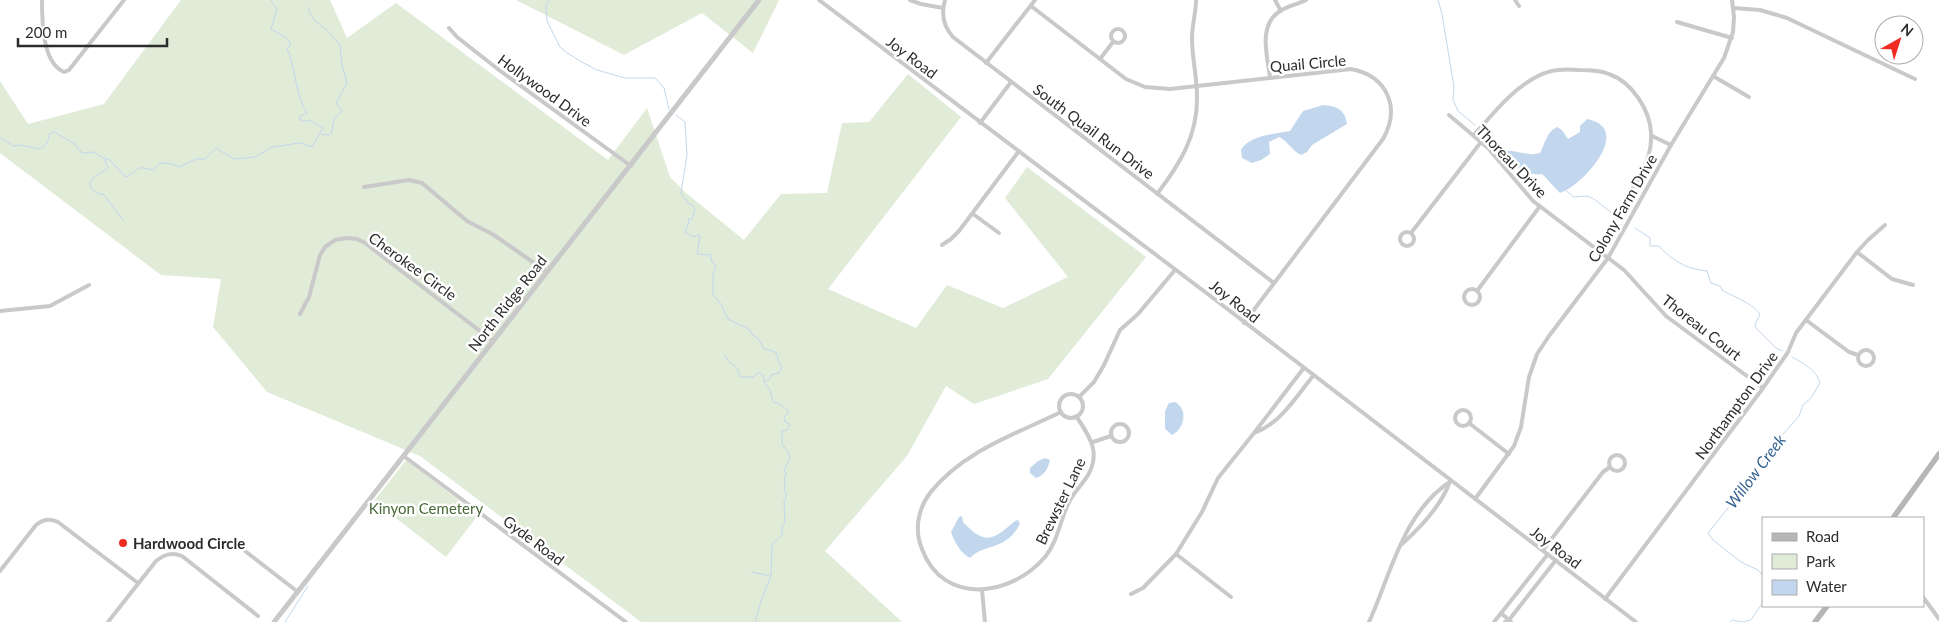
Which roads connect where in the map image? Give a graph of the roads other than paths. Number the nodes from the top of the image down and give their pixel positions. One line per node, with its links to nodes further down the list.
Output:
1 (42, 0): 2 (street)
2 (124, 0)
3 (759, 0): 37 (street, North Ridge Road)
4 (819, 0): 31 (street, Joy Road)
5 (910, 0): 15 (street)
6 (945, 0): 15 (street)
7 (1035, 0): 13 (street)
8 (1196, 0): 28 (street)
9 (1275, 0): 17 (street)
10 (1306, 0): 17 (street)
11 (1516, 0): 14 (street)
12 (1732, 0): 16 (street, Colony Farm Drive)
13 (1031, 6): 22 (street, Quail Circle); 23 (street)
14 (1518, 6)
15 (943, 8): 23 (street, South Quail Run Drive)
16 (1733, 8): 20 (street, Colony Farm Drive); 26 (street)
17 (1280, 11): 25 (street)
18 (1678, 22): 20 (street)
19 (449, 28): 37 (street, Hollywood Drive)
20 (1732, 38): 24 (street, Colony Farm Drive)
21 (1114, 42): 22 (street)
22 (1100, 59): 28 (street, Quail Circle)
23 (986, 63): 27 (street, South Quail Run Drive)
24 (1713, 76): 29 (street); 35 (street, Colony Farm Drive)
25 (1270, 77): 28 (street, Quail Circle); 51 (street, Quail Circle)
26 (1915, 79)
27 (1011, 82): 31 (street); 39 (street, South Quail Run Drive)
28 (1196, 86): 39 (street)
29 (1749, 97)
30 (1449, 115): 32 (street, Thoreau Drive)
31 (980, 123): 36 (street, Joy Road)
32 (1474, 135): 33 (street); 34 (street, Thoreau Drive)
33 (1652, 136): 35 (street); 41 (street)
34 (1481, 142): 40 (street, Thoreau Drive); 45 (street)
35 (1671, 145): 48 (street, Colony Farm Drive)
36 (1019, 151): 42 (street); 49 (street, Joy Road)
37 (631, 166): 50 (street, North Ridge Road)
38 (364, 187): 50 (street)
39 (1158, 194): 51 (street, South Quail Run Drive)
40 (1540, 206): 48 (street, Thoreau Drive); 54 (street)
41 (1621, 206)
42 (973, 214): 44 (street); 46 (street)
43 (1885, 225): 47 (street, Northampton Drive)
44 (999, 233)
45 (1411, 233): 45 (street)
46 (942, 245)
47 (1857, 252): 52 (street); 57 (street, Northampton Drive)
48 (1608, 258): 63 (street, Thoreau Court); 71 (street, Colony Farm Drive)
49 (1175, 270): 58 (street, Joy Road); 64 (street)
50 (548, 272): 59 (street, North Ridge Road)
51 (1274, 283): 58 (street, Quail Circle)
52 (1913, 285)
53 (89, 286): 55 (street)
54 (1476, 292): 54 (street)
55 (0, 311)
56 (300, 314): 59 (street, Cherokee Circle)
57 (1806, 320): 60 (street); 63 (street, Northampton Drive)
58 (1244, 323): 61 (street, Joy Road)
59 (493, 341): 73 (street, North Ridge Road)
60 (1858, 355): 60 (street)
61 (1303, 369): 62 (street, Joy Road); 68 (street)
62 (1313, 376): 68 (street); 75 (street, Joy Road)
63 (1763, 388): 94 (street, Northampton Drive)
64 (1079, 397): 65 (street); 66 (street)
65 (1061, 412): 66 (street); 88 (street)
66 (1076, 416): 70 (street, Brewster Lane)
67 (1469, 423): 67 (street); 71 (street)
68 (1254, 433): 81 (street)
69 (1111, 436): 69 (street); 70 (street)
70 (1092, 442): 88 (street, Brewster Lane)
71 (1509, 454): 76 (street, Colony Farm Drive)
72 (1939, 454): 77 (main road)
73 (405, 457): 89 (street, North Ridge Road); 103 (street, Gyde Road)
74 (1610, 467): 74 (street); 79 (street)
75 (1450, 481): 76 (street, Joy Road); 78 (street); 78 (street)
76 (1475, 499): 79 (street, Joy Road)
77 (1894, 517)
78 (1400, 545): 105 (street)
79 (1543, 550): 82 (street, Joy Road)
80 (244, 551): 89 (street)
81 (1176, 554): 90 (street); 91 (street)
82 (1548, 554): 83 (street, Joy Road); 85 (street)
83 (1556, 560): 87 (street); 94 (street, Joy Road)
84 (0, 571): 86 (street)
85 (1528, 579): 87 (street); 92 (street)
86 (138, 583): 98 (street); 101 (street)
87 (1536, 586): 95 (street)
88 (982, 590): 104 (street)
89 (298, 592): 102 (street, North Ridge Road)
90 (1130, 594)
91 (1231, 597)
92 (1514, 597): 95 (street); 97 (street)
93 (1924, 598): 99 (street)
94 (1605, 599): 107 (street, Joy Road)
95 (1522, 603): 100 (street)
96 (1826, 607): 108 (main road)
97 (1501, 613): 100 (street); 106 (street)
98 (258, 616)
99 (1939, 619)
100 (1508, 621)
101 (108, 622)
102 (274, 622)
103 (626, 622)
104 (985, 622)
105 (1369, 622)
106 (1494, 622)
107 (1636, 622)
108 (1815, 622)

